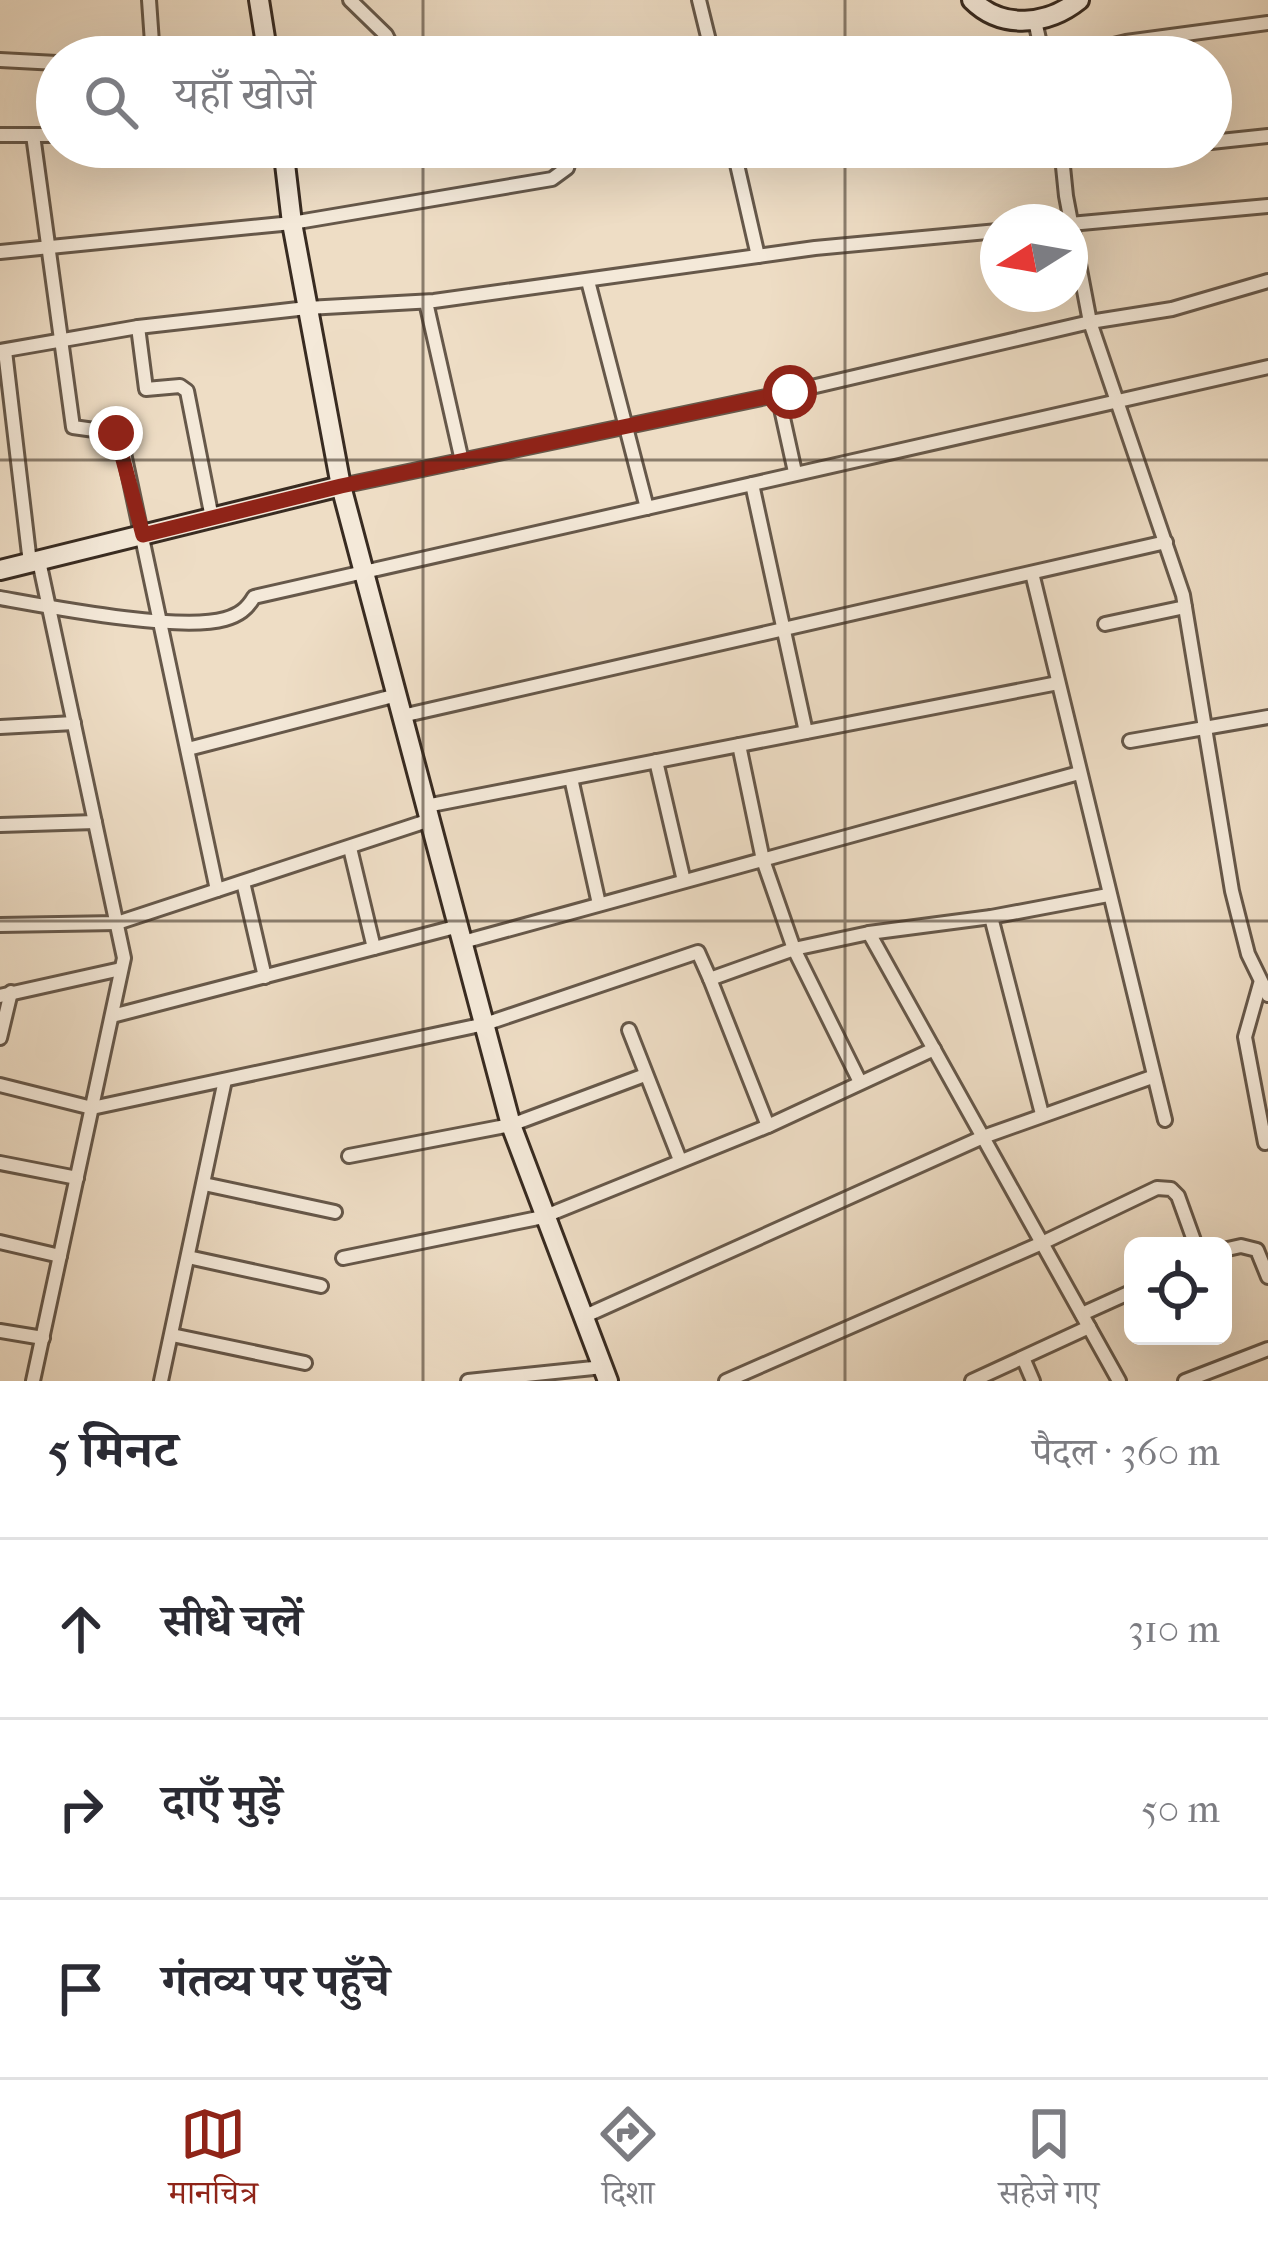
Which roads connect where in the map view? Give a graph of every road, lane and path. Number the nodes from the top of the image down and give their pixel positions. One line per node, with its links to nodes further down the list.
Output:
1 (149, 0): 9 (street)
2 (259, 0): 10 (street)
3 (350, 0): 11 (street)
4 (699, 0): 12 (street)
5 (972, 0): 7 (street)
6 (1079, 0): 7 (street)
7 (1035, 21): 13 (street)
8 (1268, 22): 14 (street)
9 (151, 36)
10 (265, 36)
11 (386, 36)
12 (708, 36)
13 (1038, 36)
14 (1169, 36)
15 (0, 61): 16 (street)
16 (36, 62)
17 (0, 135): 18 (street)
18 (33, 135): 21 (street)
19 (1268, 136): 20 (street)
20 (1232, 140)
21 (36, 154)
22 (38, 168): 32 (street)
23 (285, 168): 30 (street)
24 (567, 168): 30 (street)
25 (738, 168): 34 (street)
26 (1064, 168): 27 (street)
27 (1068, 204)
28 (1268, 206): 29 (street)
29 (1088, 222)
30 (292, 224): 32 (street); 38 (street)
31 (980, 233): 34 (street)
32 (51, 248): 33 (street); 42 (street)
33 (0, 252)
34 (758, 256): 35 (street)
35 (588, 280): 37 (street); 47 (street)
36 (1268, 281): 40 (street)
37 (426, 302): 38 (street); 48 (street)
38 (307, 308): 41 (street); 51 (street)
39 (1088, 312): 40 (street)
40 (1090, 322): 45 (street); 46 (street)
41 (138, 327): 42 (street); 53 (street)
42 (61, 340): 43 (street); 54 (street)
43 (2, 351): 56 (street)
44 (1268, 367): 46 (street)
45 (778, 395): 47 (street); 49 (street)
46 (1116, 401): 49 (street); 55 (street)
47 (626, 427): 48 (street); 52 (street)
48 (462, 461): 51 (street)
49 (795, 472): 50 (street)
50 (752, 484): 52 (street); 65 (street)
51 (341, 486): 53 (street); 58 (street)
52 (647, 508): 58 (street)
53 (212, 518): 54 (street)
54 (143, 535): 56 (street); 63 (street)
55 (1166, 542): 59 (street); 62 (street)
56 (34, 562): 57 (street); 61 (street)
57 (0, 570)
58 (364, 572): 63 (street); 67 (street)
59 (1032, 573): 65 (street); 66 (street)
60 (0, 598): 61 (street)
61 (49, 606): 63 (street); 70 (street)
62 (1185, 607): 64 (street); 71 (street)
63 (160, 620): 76 (street)
64 (1105, 624)
65 (784, 629): 68 (street); 73 (street)
66 (1058, 683): 73 (street); 78 (street)
67 (397, 695): 68 (street); 76 (street)
68 (402, 716): 80 (street)
69 (1268, 717): 71 (street)
70 (74, 723): 72 (street); 81 (street)
71 (1208, 727): 74 (street); 100 (street)
72 (0, 728)
73 (806, 732): 75 (street)
74 (1130, 741)
75 (739, 745): 77 (street); 84 (street)
76 (188, 749): 87 (street)
77 (656, 761): 79 (street); 85 (street)
78 (1079, 773): 84 (street); 88 (street)
79 (571, 778): 80 (street); 89 (street)
80 (428, 813): 83 (street); 94 (street)
81 (95, 822): 82 (street); 91 (street)
82 (0, 825)
83 (350, 848): 86 (street); 95 (street)
84 (763, 860): 85 (street); 96 (street)
85 (684, 881): 89 (street)
86 (243, 882): 87 (street); 98 (street)
87 (217, 890): 91 (street)
88 (1108, 895): 90 (street); 108 (street)
89 (599, 904): 94 (street)
90 (991, 916): 93 (street); 113 (street)
91 (117, 923): 92 (street); 97 (street)
92 (0, 925)
93 (869, 932): 96 (street); 106 (street)
94 (461, 934): 95 (street); 103 (street)
95 (374, 948): 98 (street)
96 (794, 949): 99 (street); 110 (street)
97 (121, 969): 101 (street); 102 (street)
98 (265, 977): 102 (street)
99 (710, 979): 103 (street); 116 (street)
100 (1264, 989): 118 (street)
101 (5, 994): 105 (street)
102 (112, 1016): 112 (street)
103 (484, 1024): 109 (street); 115 (street)
104 (629, 1030): 107 (street)
105 (0, 1038)
106 (934, 1049): 110 (street); 117 (street)
107 (646, 1075): 115 (street); 120 (street)
108 (1152, 1077): 113 (street); 114 (street)
109 (225, 1080): 112 (street); 123 (street)
110 (860, 1082): 116 (street)
111 (0, 1085): 112 (street)
112 (92, 1108): 122 (street)
113 (1042, 1114): 117 (street)
114 (1165, 1120)
115 (512, 1125): 119 (street); 125 (street)
116 (768, 1126): 120 (street)
117 (983, 1137): 128 (street); 136 (street)
118 (1265, 1143)
119 (349, 1156)
120 (680, 1160): 125 (street)
121 (0, 1162): 122 (street)
122 (77, 1178): 130 (street)
123 (203, 1184): 124 (street); 131 (street)
124 (334, 1212)
125 (543, 1217): 132 (street); 136 (street)
126 (1193, 1237): 128 (street)
127 (0, 1242): 130 (street)
128 (1042, 1243): 137 (street); 148 (street)
129 (1232, 1248): 133 (street)
130 (60, 1256): 140 (street)
131 (188, 1257): 134 (street); 139 (street)
132 (343, 1258)
133 (1268, 1276)
134 (321, 1286)
135 (1124, 1297): 137 (street)
136 (583, 1317): 144 (street)
137 (1085, 1321): 142 (street); 151 (street)
138 (0, 1331): 140 (street)
139 (172, 1335): 143 (street); 146 (street)
140 (43, 1338): 145 (street)
141 (1268, 1349): 152 (street)
142 (1024, 1360): 149 (street); 150 (street)
143 (305, 1363)
144 (605, 1374): 147 (street)
145 (33, 1381)
146 (161, 1381)
147 (468, 1381)
148 (725, 1381)
149 (972, 1381)
150 (1033, 1381)
151 (1118, 1381)
152 (1185, 1381)

